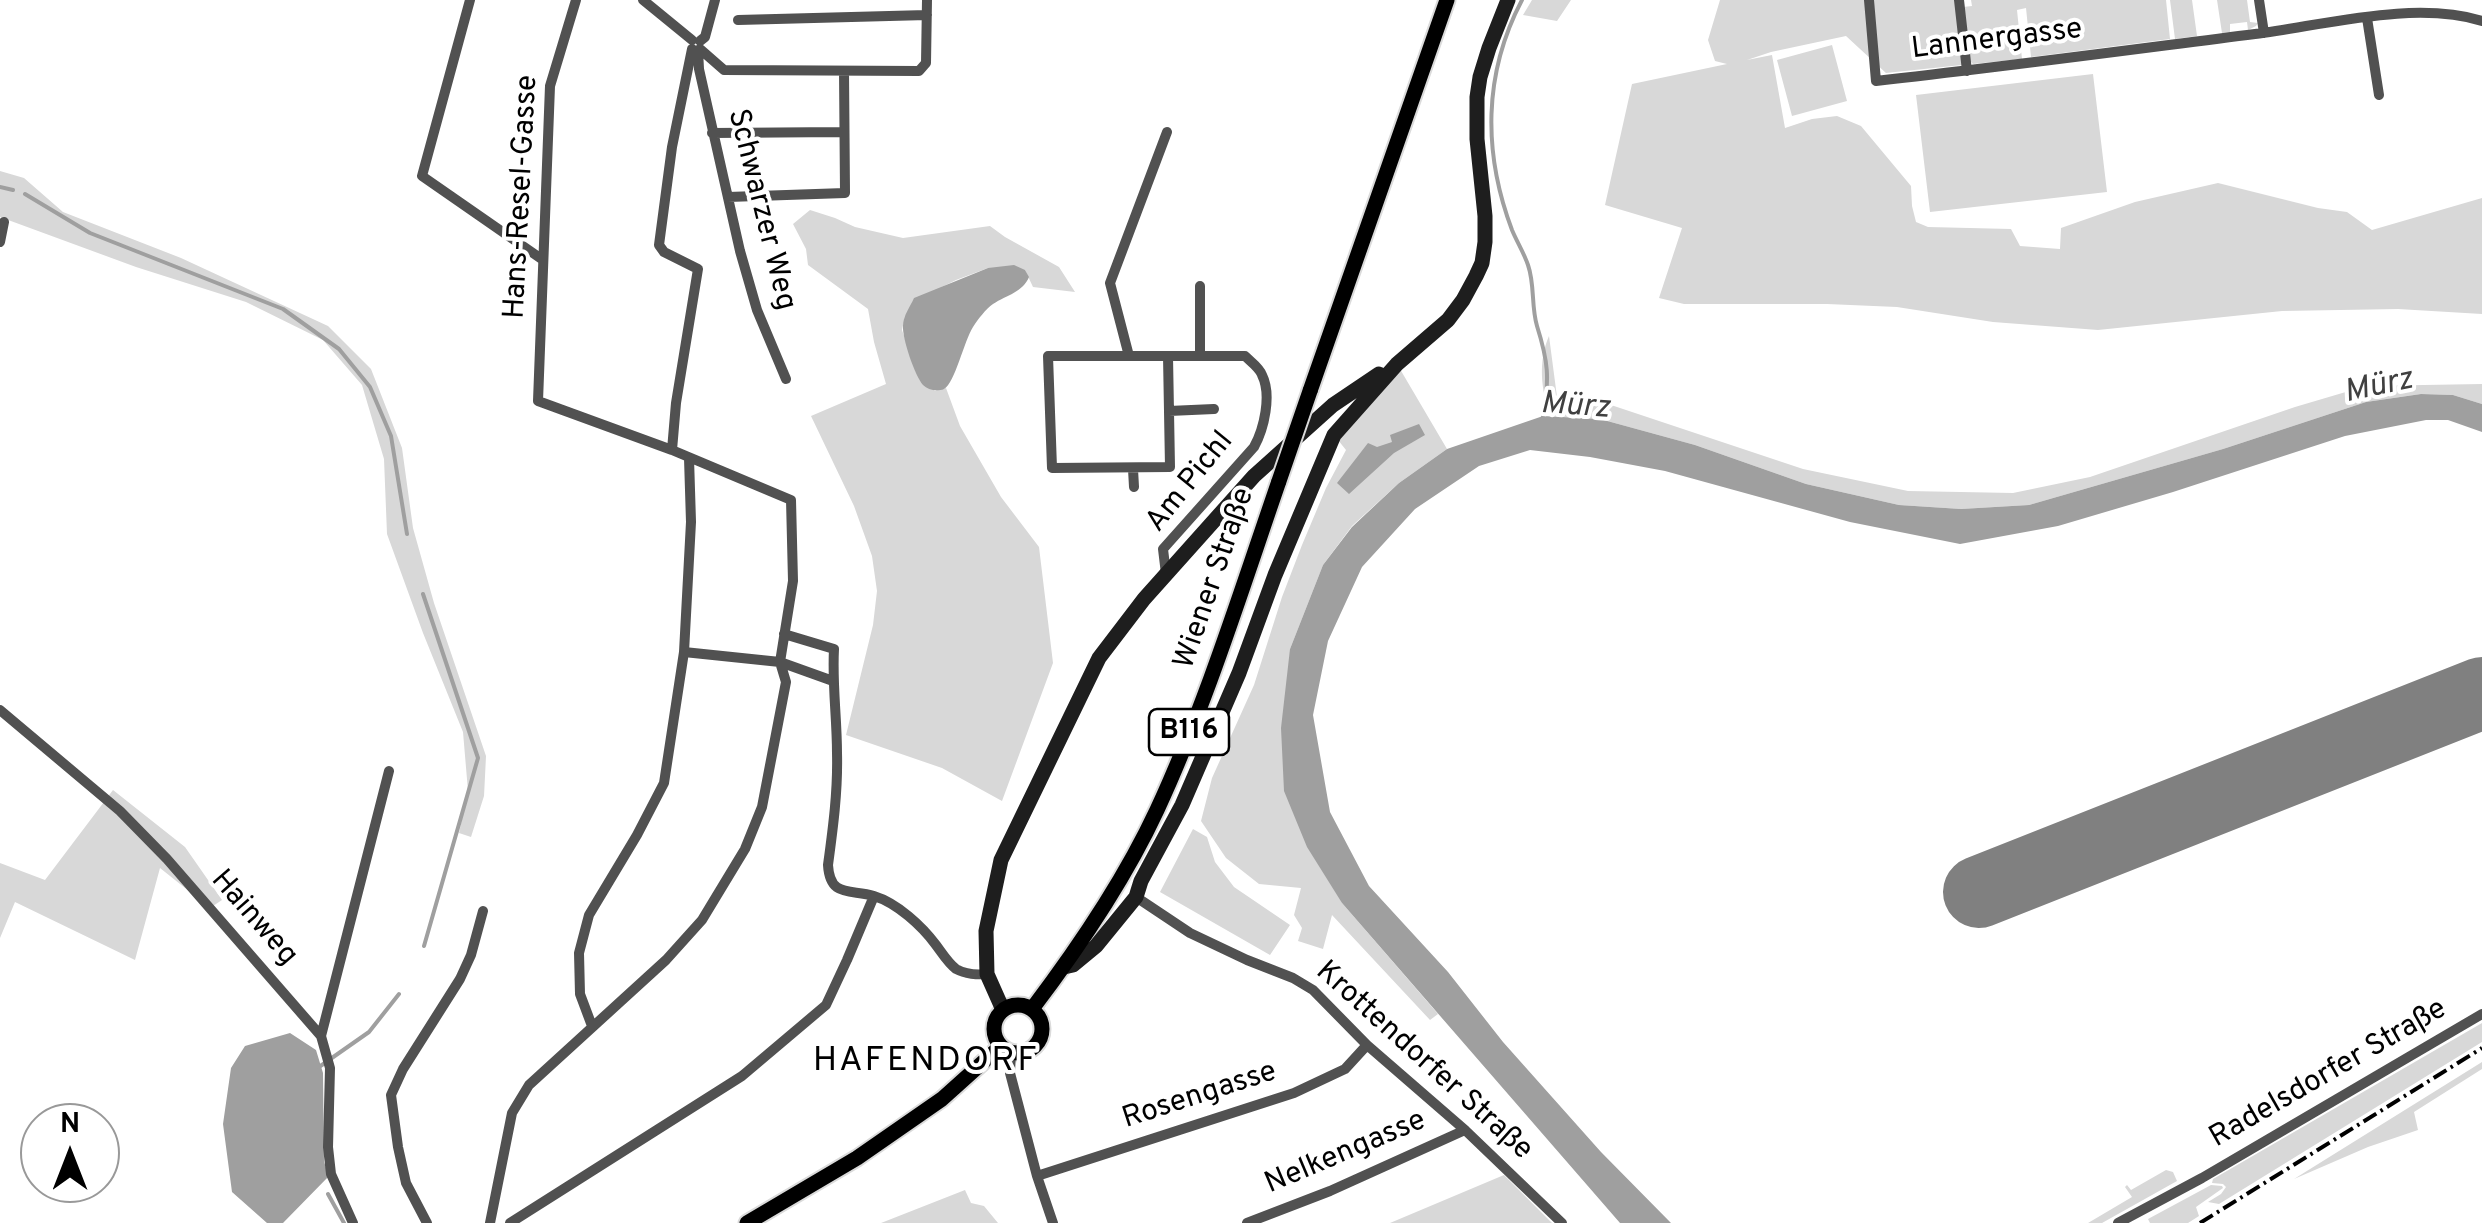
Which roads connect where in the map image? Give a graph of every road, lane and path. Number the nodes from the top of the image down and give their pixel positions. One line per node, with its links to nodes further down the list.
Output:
1 (470, 0): 28 (street)
2 (576, 0): 28 (street, Hans-Resel-Gasse)
3 (643, 0): 18 (street)
4 (715, 0): 18 (street)
5 (927, 0): 12 (street)
6 (1447, 0): 53 (main road, Wiener Straße / B116, bridge)
7 (1508, 0): 33 (main road)
8 (1869, 0): 19 (street, Lannergasse)
9 (1959, 0): 19 (street)
10 (2259, 0): 17 (street)
11 (2394, 0): 13 (street)
12 (927, 14): 16 (street); 20 (street)
13 (2395, 14): 14 (street, Lannergasse); 15 (street, Lannergasse)
14 (2367, 18): 17 (street, Lannergasse); 21 (street)
15 (2482, 19)
16 (738, 20)
17 (2264, 33): 19 (street, Lannergasse)
18 (696, 46): 20 (street); 24 (street, Schwarzer Weg); 39 (street)
19 (1968, 71)
20 (844, 72): 22 (street)
21 (2379, 95)
22 (844, 132): 24 (street); 25 (street)
23 (1167, 132): 30 (street)
24 (712, 133): 25 (street, Schwarzer Weg)
25 (728, 197): 34 (street, Schwarzer Weg)
26 (4, 222): 27 (street)
27 (0, 242)
28 (542, 260): 39 (street, Hans-Resel-Gasse)
29 (1200, 286): 32 (street)
30 (1129, 356): 31 (street, Am Pichl); 41 (street, Am Pichl)
31 (1168, 356): 32 (street, Am Pichl); 36 (street, Am Pichl)
32 (1200, 356): 43 (street, Am Pichl)
33 (1397, 364): 37 (main road); 38 (main road)
34 (786, 379)
35 (1214, 409): 36 (street, Am Pichl)
36 (1168, 412): 41 (street, Am Pichl)
37 (1311, 425): 38 (main road); 43 (main road)
38 (1334, 435): 51 (main road)
39 (672, 450): 40 (street)
40 (689, 458): 44 (street); 45 (street)
41 (1134, 469): 42 (street, Am Pichl)
42 (1134, 487)
43 (1166, 575): 54 (main road)
44 (784, 634): 46 (street); 47 (street)
45 (684, 652): 46 (street); 58 (street)
46 (780, 662): 47 (street); 58 (street)
47 (832, 681): 50 (street)
48 (0, 710): 59 (street, Hainweg)
49 (389, 771): 59 (street)
50 (874, 896): 54 (street); 67 (street)
51 (1136, 897): 53 (main road); 60 (street, Krottendorfer Straße)
52 (483, 911): 65 (street)
53 (1064, 967): 56 (main road, Wiener Straße / B116)
54 (987, 972): 55 (main road)
55 (1003, 1010): 56 (main road); 61 (main road)
56 (1032, 1010): 61 (main road, B116)
57 (2482, 1014): 72 (street, Radelsdorfer Straße)
58 (592, 1026): 66 (street)
59 (320, 1036): 64 (street, Hainweg)
60 (1367, 1044): 62 (street, Krottendorfer Straße); 63 (street, Rosengasse)
61 (1006, 1049): 63 (street); 68 (main road, B116)
62 (1465, 1130): 70 (street, Nelkengasse); 71 (street, Krottendorfer Straße)
63 (1037, 1176): 69 (street)
64 (352, 1223)
65 (426, 1223)
66 (490, 1223)
67 (510, 1223)
68 (747, 1223)
69 (1053, 1223)
70 (1247, 1223)
71 (1562, 1223)
72 (2118, 1223)

